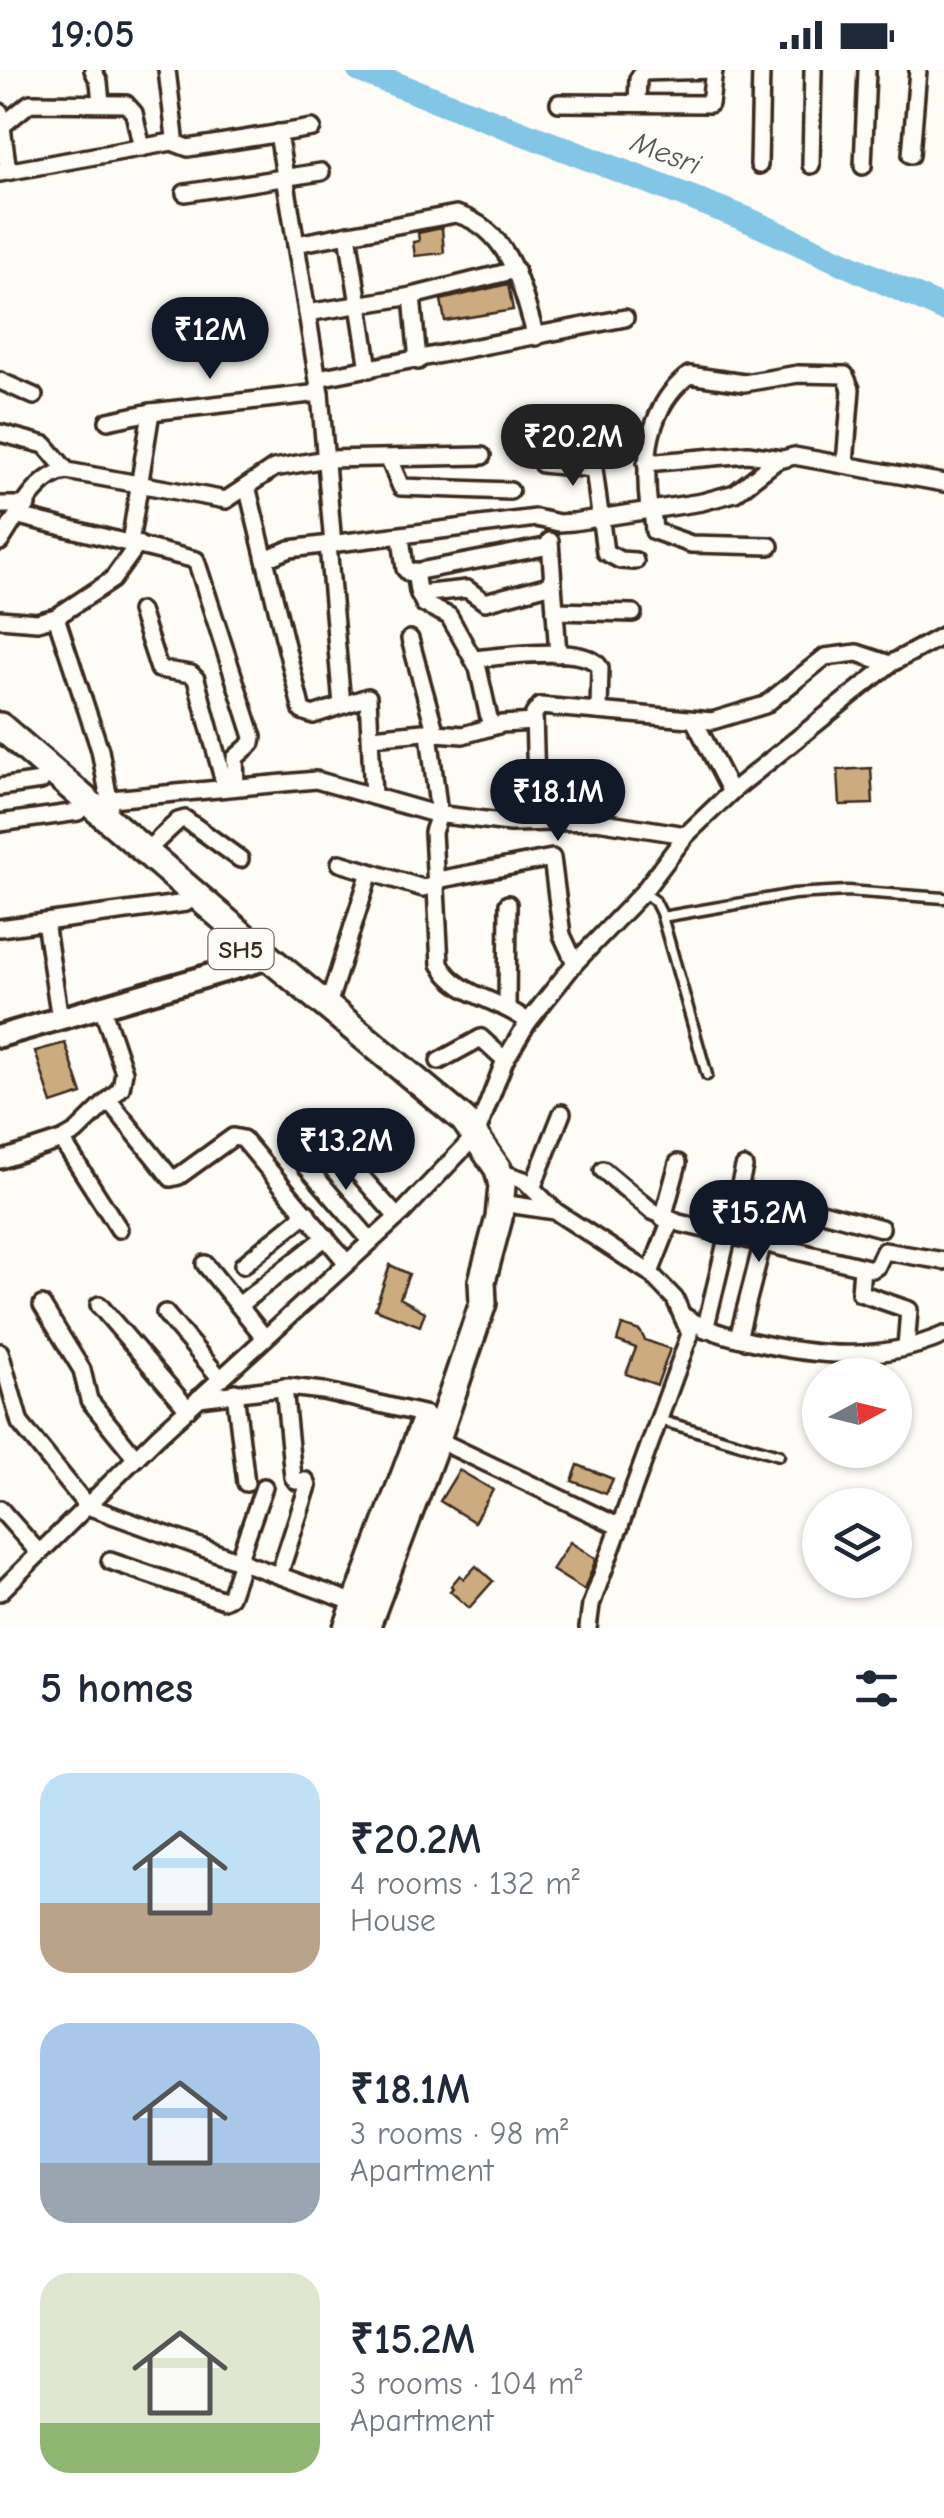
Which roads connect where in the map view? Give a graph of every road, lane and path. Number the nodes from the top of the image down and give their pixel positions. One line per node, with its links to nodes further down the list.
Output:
1 (94, 70): 9 (street)
2 (167, 70): 14 (street)
3 (714, 70): 10 (street); 10 (street)
4 (761, 70): 17 (street)
5 (813, 70): 18 (street)
6 (867, 70): 19 (street)
7 (918, 70): 16 (street)
8 (559, 102): 10 (street)
9 (101, 103): 11 (street); 15 (street)
10 (637, 103)
11 (1, 119): 20 (street)
12 (312, 128): 13 (street)
13 (278, 133): 14 (street); 22 (street)
14 (172, 142): 15 (street)
15 (142, 148): 20 (street)
16 (911, 155)
17 (760, 164)
18 (811, 166)
19 (864, 166)
20 (4, 172)
21 (322, 172): 22 (street)
22 (286, 180): 23 (street); 25 (street)
23 (185, 194)
24 (348, 234): 25 (street); 26 (street); 28 (street)
25 (296, 244): 29 (street)
26 (516, 270): 27 (street); 31 (street)
27 (412, 296): 28 (street); 32 (street)
28 (358, 306): 29 (street); 33 (street)
29 (307, 313): 35 (street)
30 (625, 318): 31 (street)
31 (536, 337): 32 (street)
32 (418, 360): 33 (street)
33 (369, 369): 35 (street)
34 (0, 381): 36 (street)
35 (319, 386): 37 (street); 43 (street)
36 (34, 396)
37 (151, 412): 38 (street); 49 (street)
38 (108, 421)
39 (0, 432): 47 (street)
40 (482, 456): 41 (street)
41 (389, 459): 43 (street); 51 (street)
42 (781, 459): 44 (street); 46 (street); 53 (street)
43 (335, 460): 50 (street); 60 (street)
44 (646, 463): 46 (street); 53 (street)
45 (542, 464): 55 (street)
46 (846, 464): 48 (street)
47 (67, 470): 49 (street); 54 (street)
48 (944, 483)
49 (140, 485): 50 (street); 59 (street)
50 (246, 486): 63 (street)
51 (510, 491)
52 (0, 505): 54 (street)
53 (651, 509): 55 (street); 62 (street)
54 (23, 510): 58 (street); 59 (street)
55 (601, 516): 56 (street); 64 (street)
56 (549, 522): 57 (street); 61 (street)
57 (401, 537): 60 (street); 65 (street)
58 (0, 542)
59 (134, 543): 71 (street); 88 (street)
60 (330, 545): 63 (street); 78 (street)
61 (550, 546): 65 (street); 66 (street)
62 (770, 546)
63 (265, 559): 78 (street)
64 (635, 561)
65 (415, 572): 67 (street)
66 (553, 584): 67 (street); 68 (street)
67 (419, 594): 76 (street)
68 (555, 611): 70 (street); 75 (street)
69 (140, 612): 88 (street)
70 (633, 612)
71 (56, 618): 72 (street); 92 (street)
72 (0, 619)
73 (944, 635): 77 (street)
74 (410, 639): 84 (street)
75 (558, 654): 76 (street); 79 (street)
76 (474, 659): 83 (street)
77 (890, 664): 80 (street); 90 (street)
78 (342, 705): 85 (street)
79 (599, 711): 80 (street); 81 (street)
80 (694, 720): 90 (street)
81 (534, 722): 83 (street); 96 (street)
82 (0, 726): 92 (main road, SH5)
83 (491, 727): 84 (street)
84 (433, 734): 85 (street); 94 (street)
85 (372, 738): 91 (street)
86 (0, 746): 87 (main road, SH5)
87 (42, 781): 89 (street); 93 (main road, SH5)
88 (230, 786): 91 (street); 92 (street)
89 (0, 787)
90 (731, 792): 97 (street)
91 (373, 796): 94 (street)
92 (109, 810): 98 (main road, SH5)
93 (78, 812): 95 (street); 105 (main road, SH5)
94 (434, 814): 96 (street); 102 (street)
95 (0, 822)
96 (536, 822): 97 (street)
97 (686, 835): 103 (street)
98 (145, 852): 99 (street); 110 (main road, SH5)
99 (240, 859)
100 (340, 863): 101 (street)
101 (370, 872): 102 (street); 112 (street)
102 (437, 883): 111 (street); 114 (street)
103 (643, 892): 107 (lane); 111 (street)
104 (944, 898): 107 (lane)
105 (186, 903): 108 (street); 110 (main road, SH5)
106 (508, 904): 114 (street)
107 (662, 918): 120 (lane)
108 (44, 922): 109 (street); 115 (street)
109 (0, 928)
110 (262, 960): 112 (main road, SH5); 113 (street); 125 (main road, SH5)
111 (574, 964): 116 (street)
112 (328, 1005): 125 (main road, SH5)
113 (102, 1007): 115 (street); 121 (street)
114 (507, 1007): 116 (street)
115 (60, 1018): 117 (street)
116 (528, 1022): 118 (street)
117 (0, 1036)
118 (504, 1060): 119 (street); 125 (street)
119 (439, 1061)
120 (707, 1075)
121 (110, 1102): 123 (street); 135 (street)
122 (562, 1113): 132 (street)
123 (62, 1140): 126 (street); 138 (street)
124 (329, 1140): 136 (street)
125 (477, 1141): 131 (main road, SH5); 136 (street)
126 (0, 1160)
127 (678, 1163): 137 (street)
128 (306, 1166): 142 (street)
129 (744, 1167): 140 (street)
130 (603, 1170): 137 (street)
131 (500, 1172): 132 (street); 133 (main road)
132 (533, 1186): 134 (street)
133 (501, 1203): 134 (street); 167 (main road)
134 (554, 1210): 149 (street)
135 (307, 1212): 141 (street); 147 (street)
136 (397, 1217): 142 (street)
137 (667, 1219): 140 (street); 149 (street)
138 (120, 1228)
139 (881, 1228): 143 (street)
140 (727, 1234): 143 (street); 155 (street)
141 (326, 1237): 145 (street); 152 (street)
142 (371, 1241): 145 (street)
143 (762, 1242): 148 (street); 158 (street)
144 (944, 1261): 148 (street)
145 (347, 1262): 157 (street)
146 (205, 1264): 152 (street)
147 (242, 1265)
148 (862, 1267): 159 (street)
149 (650, 1273): 154 (street)
150 (42, 1305): 169 (street)
151 (99, 1305): 165 (street)
152 (239, 1305): 157 (street)
153 (165, 1313): 161 (street)
154 (682, 1315): 155 (street); 166 (street)
155 (705, 1330): 158 (street)
156 (944, 1335): 159 (street)
157 (266, 1338): 161 (street)
158 (738, 1338): 159 (street)
159 (906, 1346)
160 (0, 1352): 164 (street)
161 (221, 1379): 165 (street)
162 (284, 1386): 163 (street); 167 (street); 178 (street)
163 (236, 1392): 165 (street); 170 (street)
164 (6, 1399): 172 (street)
165 (194, 1404): 169 (street)
166 (658, 1420): 168 (lane); 174 (street)
167 (428, 1429): 174 (street); 180 (main road)
168 (779, 1455)
169 (136, 1458): 172 (street)
170 (246, 1482)
171 (264, 1487): 177 (street)
172 (87, 1506): 175 (street); 177 (street)
173 (0, 1508): 175 (street)
174 (620, 1527): 181 (street)
175 (39, 1553): 179 (street)
176 (110, 1561): 177 (street)
177 (240, 1561): 178 (street)
178 (279, 1575): 180 (street)
179 (0, 1592)
180 (360, 1618)
181 (588, 1628)

